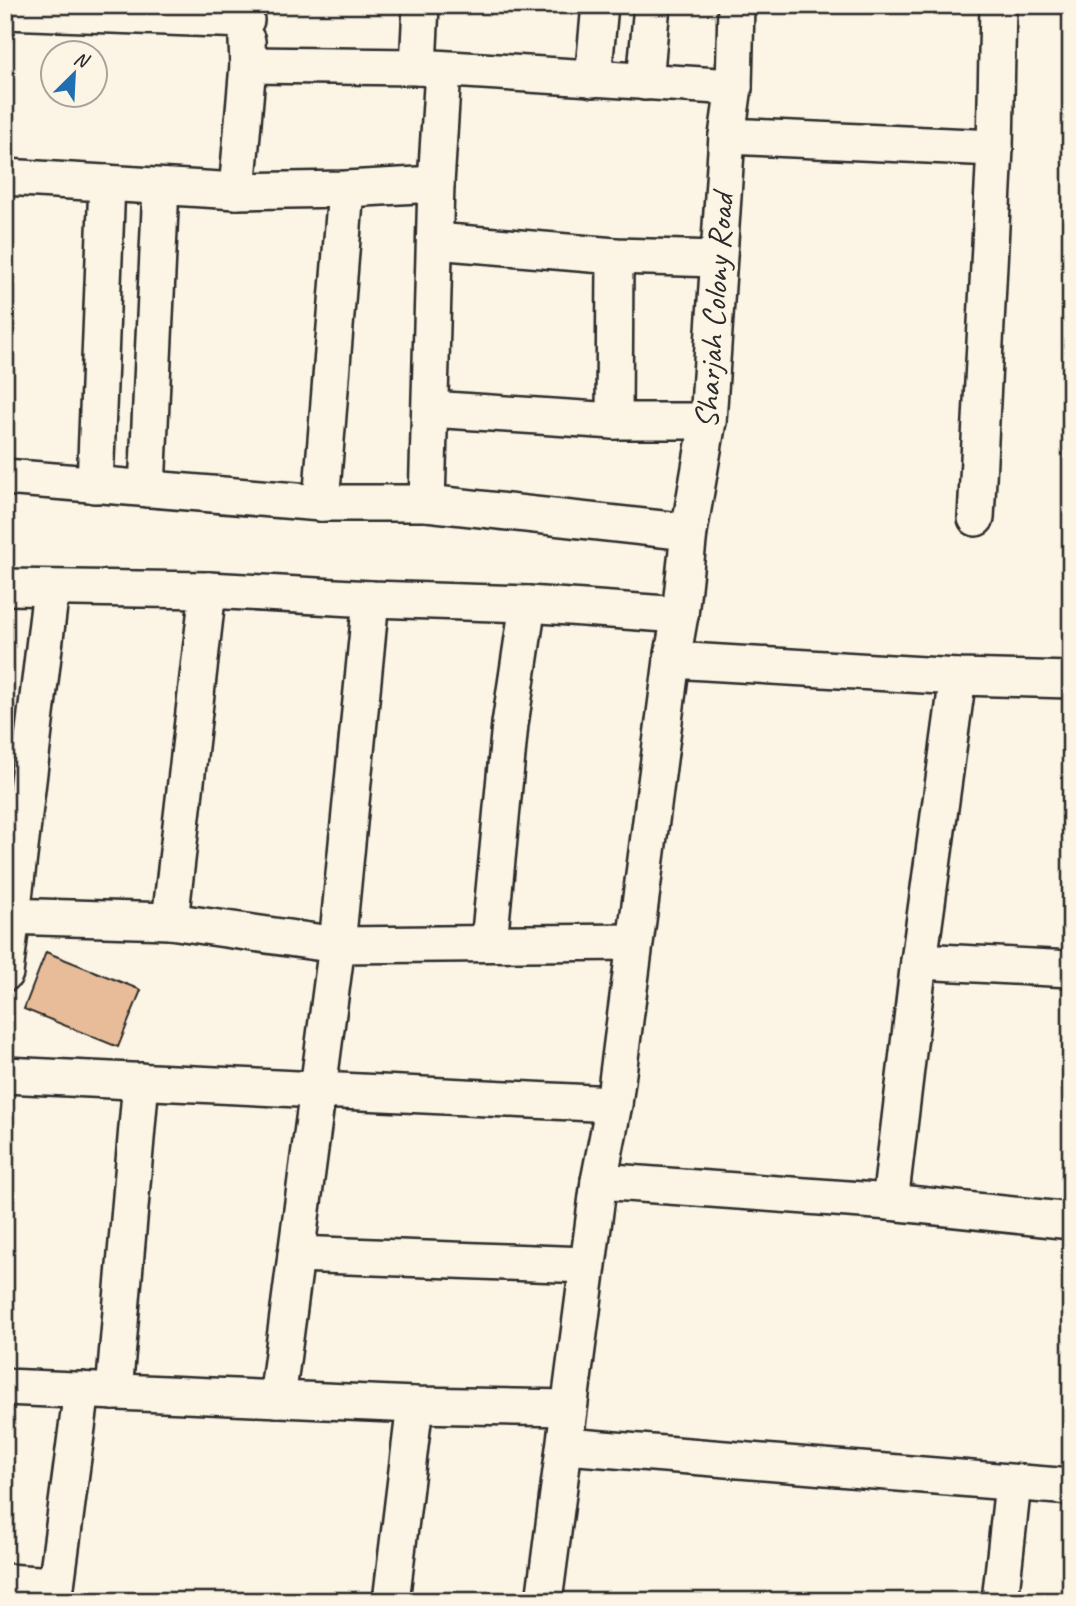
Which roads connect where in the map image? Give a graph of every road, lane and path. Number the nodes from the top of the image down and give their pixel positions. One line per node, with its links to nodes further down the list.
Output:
1 (421, 5): 9 (street)
2 (600, 5): 10 (street)
3 (652, 5): 11 (street)
4 (736, 5): 12 (street, Sharjah Colony Road)
5 (998, 5): 14 (street)
6 (5, 11): 7 (street)
7 (246, 13): 8 (street)
8 (248, 65): 9 (street); 20 (street)
9 (431, 68): 10 (street); 17 (street)
10 (593, 79): 11 (street)
11 (645, 82): 12 (street)
12 (734, 87): 13 (street, Sharjah Colony Road)
13 (727, 136): 14 (street); 23 (street, Sharjah Colony Road)
14 (995, 148): 32 (street)
15 (5, 177): 16 (street)
16 (107, 183): 18 (street); 28 (street)
17 (436, 184): 19 (street); 21 (street)
18 (161, 187): 20 (street); 29 (street)
19 (346, 189): 20 (street); 30 (street)
20 (237, 191)
21 (435, 241): 22 (street); 24 (street)
22 (615, 256): 23 (street); 25 (street)
23 (718, 259): 26 (street, Sharjah Colony Road)
24 (430, 409): 25 (street); 31 (street)
25 (614, 421): 26 (street)
26 (708, 421): 33 (street, Sharjah Colony Road)
27 (5, 477): 28 (street)
28 (95, 485): 29 (street)
29 (147, 489): 30 (street)
30 (321, 503): 31 (street)
31 (427, 503): 33 (street)
32 (976, 518)
33 (689, 531): 39 (street, Sharjah Colony Road)
34 (5, 587): 35 (street)
35 (51, 589): 36 (street); 43 (street)
36 (208, 590): 37 (street); 45 (street)
37 (371, 599): 38 (street); 48 (street)
38 (528, 604): 39 (street); 47 (street)
39 (680, 615): 40 (street, Sharjah Colony Road)
40 (672, 660): 41 (street); 46 (street, Sharjah Colony Road)
41 (958, 677): 42 (street); 49 (street)
42 (1071, 680)
43 (17, 766): 44 (street)
44 (9, 916): 45 (street); 51 (street)
45 (170, 921): 48 (street)
46 (635, 942): 47 (street); 55 (street, Sharjah Colony Road)
47 (489, 943): 48 (street)
48 (337, 944): 54 (street)
49 (919, 961): 50 (street); 57 (street)
50 (1071, 969)
51 (5, 973)
52 (5, 1075): 53 (street)
53 (141, 1081): 54 (street); 62 (street)
54 (317, 1089): 55 (street); 59 (street)
55 (614, 1104): 56 (street, Sharjah Colony Road)
56 (598, 1181): 57 (street); 60 (street, Sharjah Colony Road)
57 (890, 1202): 58 (street)
58 (1071, 1220)
59 (296, 1254): 60 (street); 63 (street)
60 (587, 1265): 65 (street, Sharjah Colony Road)
61 (5, 1387): 62 (street)
62 (98, 1391): 63 (street); 70 (street)
63 (277, 1399): 64 (street)
64 (415, 1405): 65 (street); 71 (street)
65 (569, 1408): 66 (street, Sharjah Colony Road)
66 (566, 1446): 67 (street); 72 (street, Sharjah Colony Road)
67 (1013, 1484): 68 (street); 73 (street)
68 (1071, 1487)
69 (5, 1582): 70 (street)
70 (55, 1593)
71 (391, 1601)
72 (544, 1601)
73 (1000, 1601)

